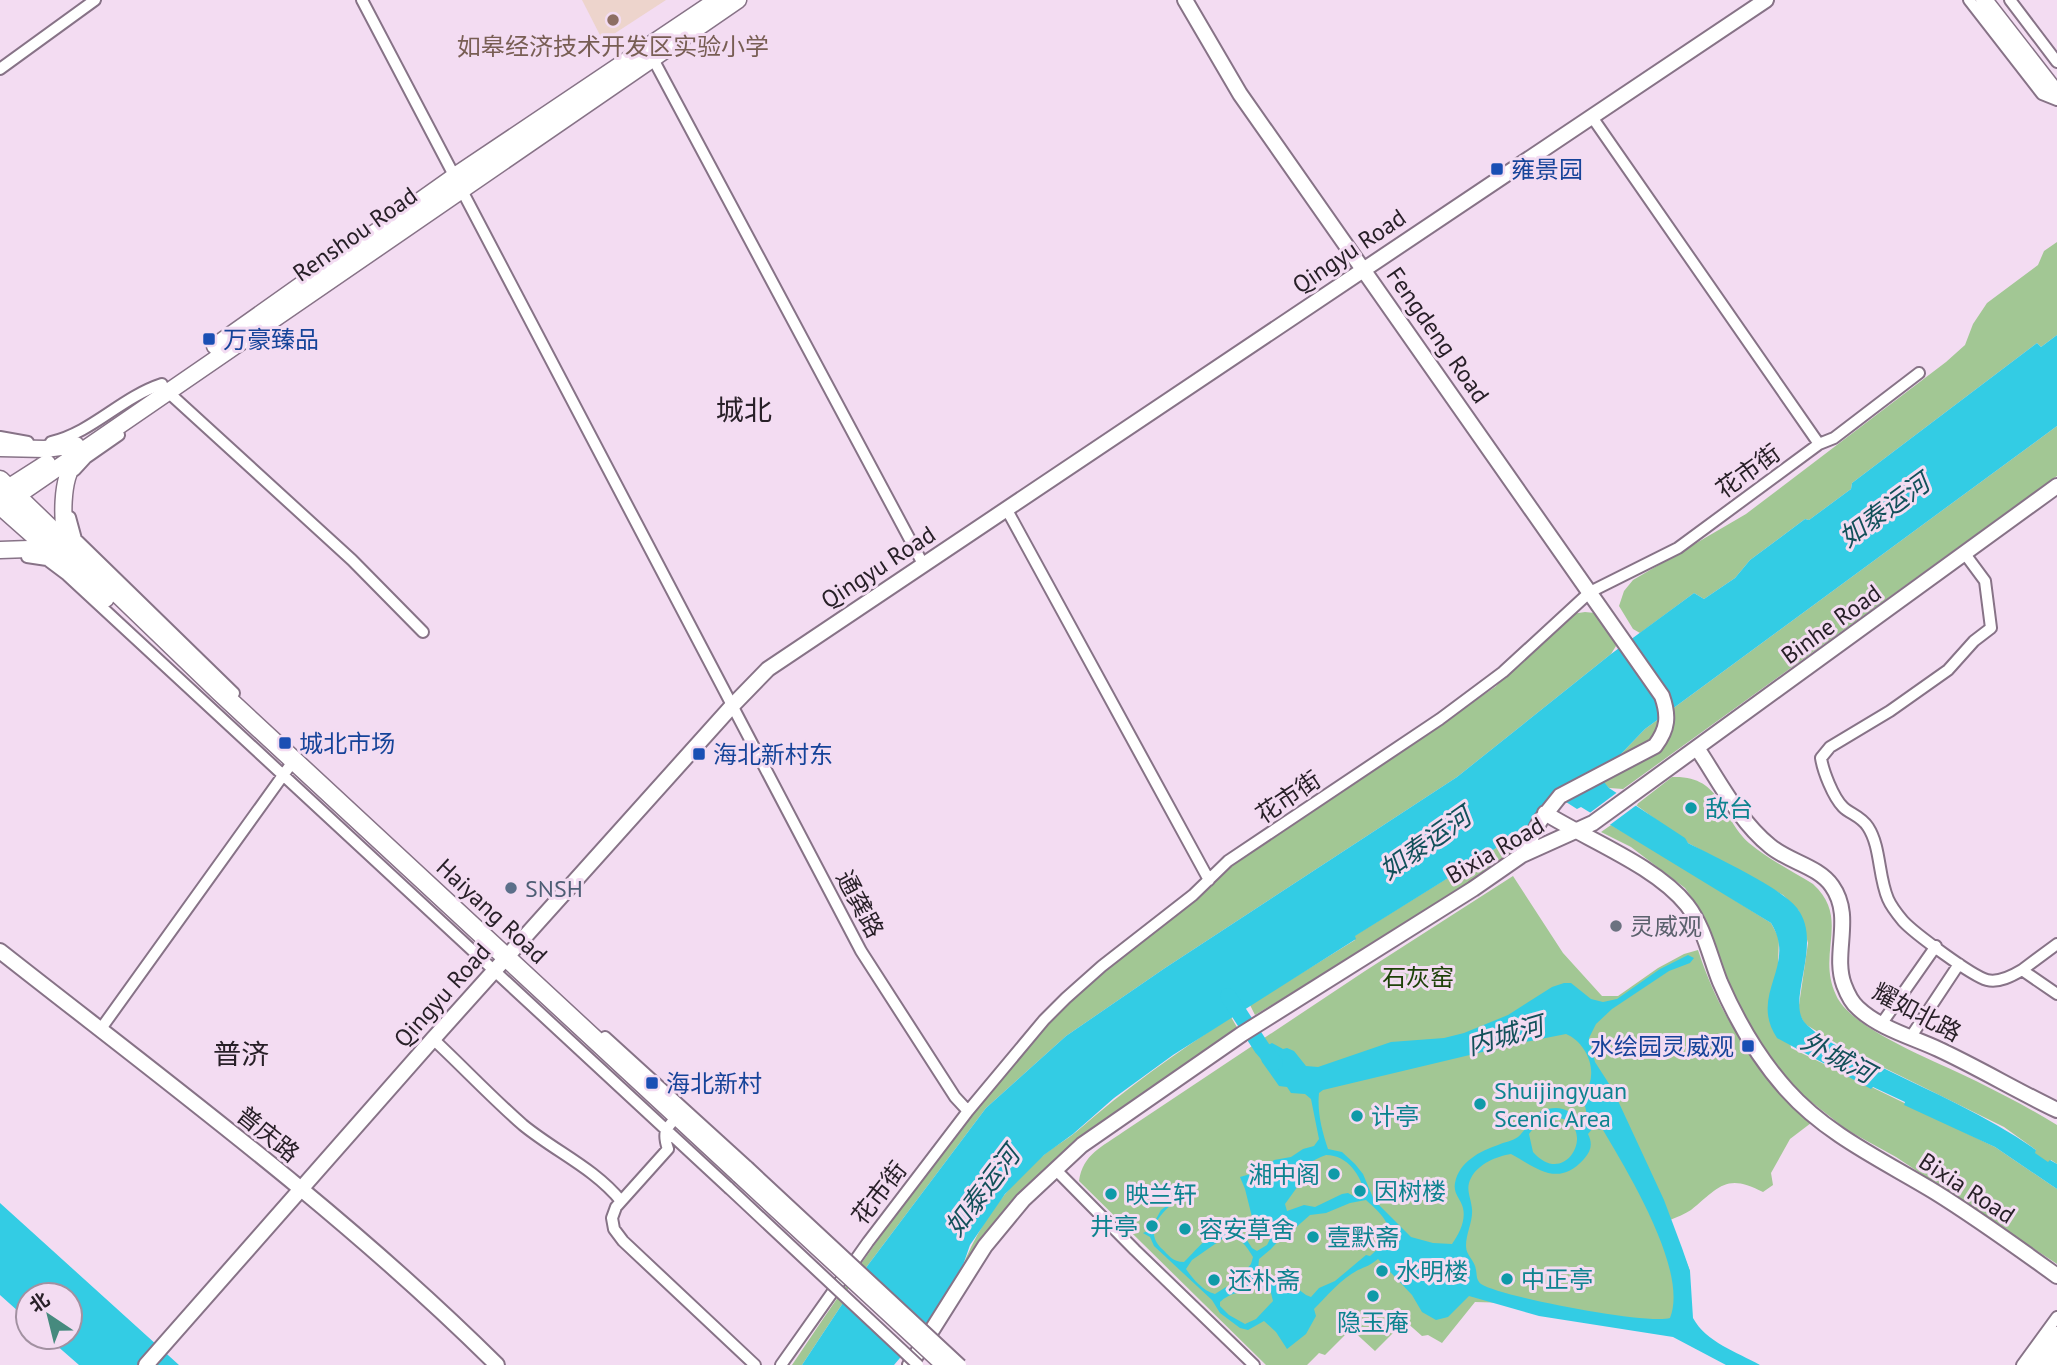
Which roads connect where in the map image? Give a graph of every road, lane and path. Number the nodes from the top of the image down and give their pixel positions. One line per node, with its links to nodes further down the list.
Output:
1 (94, 0): 13 (street)
2 (362, 0): 18 (street, 通龚路)
3 (717, 0): 18 (main road, Renshou Road)
4 (738, 0): 11 (main road, Renshou Road)
5 (1185, 0): 19 (street, Fengdeng Road)
6 (1766, 0): 17 (street, Qingyu Road)
7 (1969, 0): 16 (street)
8 (1984, 0): 15 (main road)
9 (1996, 0): 14 (main road)
10 (2010, 0): 12 (street)
11 (652, 57): 18 (main road, Renshou Road); 33 (street)
12 (2057, 62)
13 (0, 69)
14 (2057, 80)
15 (2057, 94)
16 (2057, 100)
17 (1592, 117): 19 (street, Qingyu Road); 23 (street)
18 (458, 182): 21 (main road, Renshou Road); 36 (street, 通龚路)
19 (1364, 269): 28 (street, Qingyu Road); 34 (street, Fengdeng Road)
20 (1919, 373): 23 (street, 花市街)
21 (165, 388): 22 (street); 25 (main road, Renshou Road); 35 (street); 46 (street)
22 (0, 436)
23 (1819, 444): 34 (street, 花市街)
24 (0, 448): 25 (main road)
25 (79, 449): 27 (main road, Renshou Road); 30 (main road)
26 (2057, 486): 31 (street, Binhe Road)
27 (4, 496): 30 (main road, Haiyang Road)
28 (1007, 510): 33 (street, Qingyu Road); 42 (street)
29 (0, 550): 30 (main road)
30 (60, 550): 38 (main road, Haiyang Road); 46 (main road, Haiyang Road)
31 (1965, 554): 37 (street, Binhe Road); 44 (street)
32 (0, 556): 38 (street)
33 (923, 564): 36 (street, Qingyu Road)
34 (1590, 592): 39 (street, Fengdeng Road); 42 (street, 花市街)
35 (423, 632)
36 (732, 706): 46 (street, Qingyu Road); 55 (street, 通龚路)
37 (1696, 748): 40 (street, Binhe Road); 50 (street, 耀如北路)
38 (286, 771): 46 (main road, Haiyang Road); 51 (street)
39 (1547, 810): 40 (street); 41 (street)
40 (1577, 832): 41 (street, Bixia Road); 61 (street, Bixia Road)
41 (1522, 855): 57 (street, Bixia Road)
42 (1209, 880): 55 (street, 花市街)
43 (2057, 944): 48 (street)
44 (1936, 946): 47 (street); 50 (street)
45 (0, 951): 51 (street, 普庆路)
46 (504, 961): 53 (street, Qingyu Road); 56 (main road, Haiyang Road)
47 (1959, 964): 48 (street); 52 (street)
48 (2022, 970): 49 (street)
49 (2057, 993)
50 (1882, 1023): 52 (street, 耀如北路)
51 (100, 1030): 59 (street, 普庆路)
52 (1910, 1038): 54 (street, 耀如北路)
53 (433, 1040): 59 (street, Qingyu Road); 60 (street)
54 (2057, 1110)
55 (968, 1111): 68 (street, 花市街)
56 (675, 1120): 58 (main road, Haiyang Road); 60 (street)
57 (1055, 1169): 69 (street); 74 (street)
58 (738, 1177): 70 (street, bridge); 71 (main road, Haiyang Road); 72 (main road, Haiyang Road, bridge); 73 (street, bridge)
59 (300, 1189): 65 (street, Qingyu Road); 66 (street, 普庆路)
60 (621, 1201): 67 (street)
61 (2057, 1276)
62 (2057, 1317): 75 (street)
63 (2057, 1336): 76 (main road)
64 (2057, 1360): 77 (main road)
65 (146, 1365)
66 (497, 1365)
67 (755, 1365)
68 (781, 1365)
69 (910, 1365)
70 (918, 1365)
71 (933, 1365)
72 (947, 1365)
73 (961, 1365)
74 (1254, 1365)
75 (2022, 1365)
76 (2036, 1365)
77 (2054, 1365)

